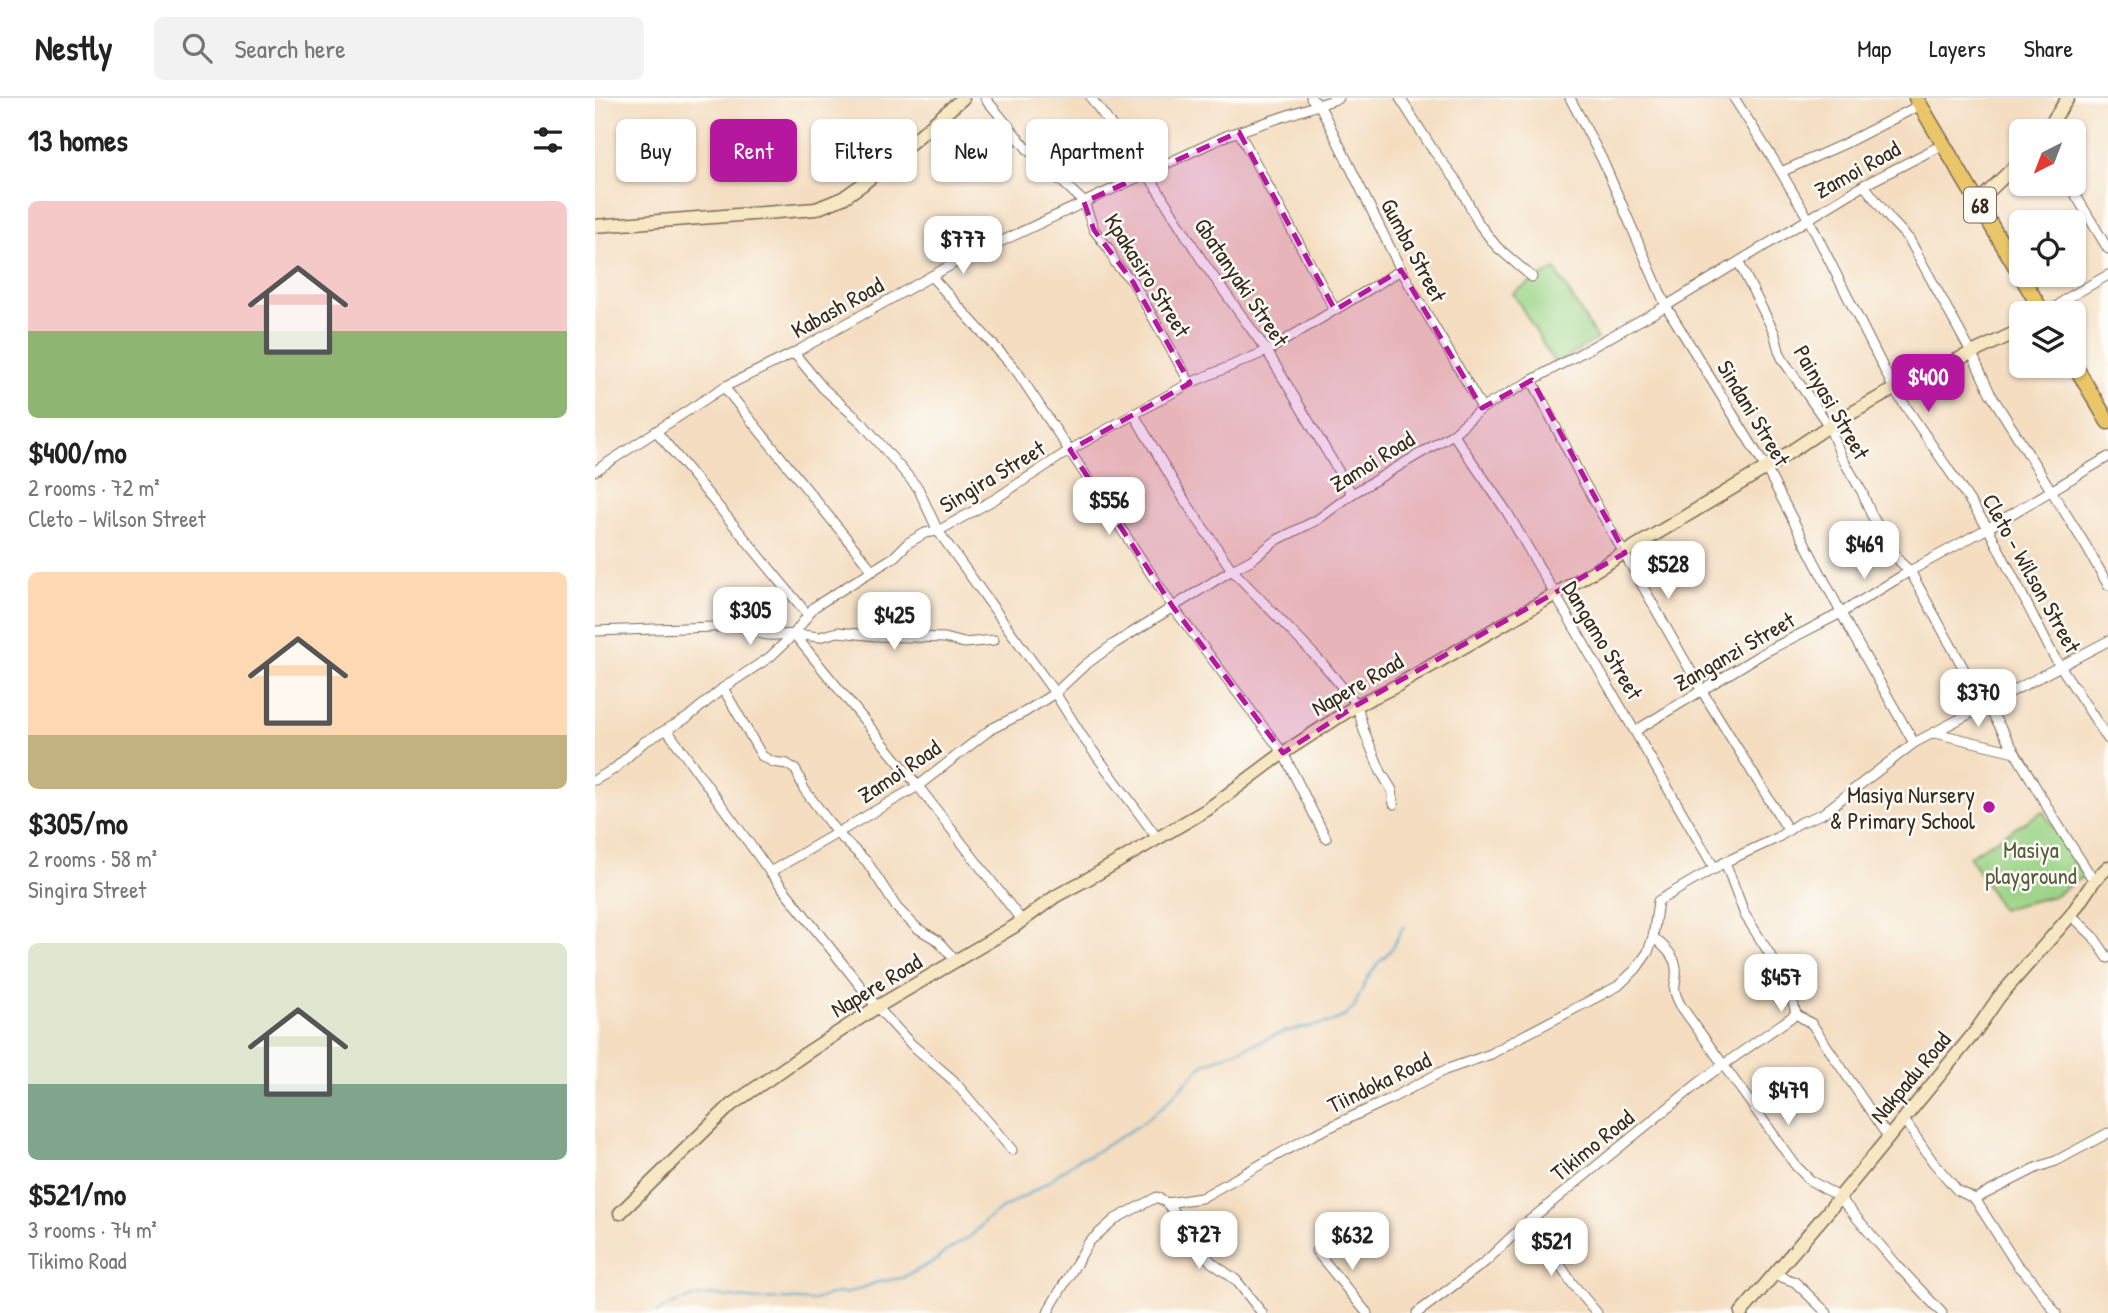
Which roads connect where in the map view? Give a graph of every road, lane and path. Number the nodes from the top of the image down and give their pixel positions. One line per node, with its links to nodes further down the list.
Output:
1 (963, 98): 26 (street)
2 (985, 98): 23 (street, Kpakasiro Street)
3 (1091, 98): 12 (street, Gbatanyaki Street)
4 (1311, 98): 11 (street)
5 (1339, 98): 11 (street, Kabash Road)
6 (1400, 98): 32 (street)
7 (1570, 98): 35 (street, Sindani Street)
8 (1734, 98): 18 (street, Cleto - Wilson Street)
9 (2068, 98): 13 (street)
10 (1918, 102): 15 (main road, 68); 18 (street)
11 (1320, 106): 14 (street, Kabash Road); 29 (street, Gumba Street)
12 (1107, 119)
13 (2054, 119)
14 (1239, 132): 16 (street, Kabash Road); 36 (street)
15 (1942, 145): 21 (street, Zamoi Road); 24 (main road, 68)
16 (1168, 164)
17 (2009, 172): 24 (street)
18 (1781, 173): 25 (street, Cleto - Wilson Street)
19 (1127, 182): 23 (street, Kabash Road)
20 (1153, 182): 38 (street, Gbatanyaki Street)
21 (1864, 186): 25 (street, Zamoi Road); 40 (street)
22 (2076, 196): 27 (street)
23 (1084, 202): 31 (street, Kabash Road); 43 (street, Kpakasiro Street)
24 (1978, 202): 33 (main road, 68)
25 (1808, 218): 28 (street, Zamoi Road); 45 (street, Cleto - Wilson Street)
26 (595, 226)
27 (2108, 248)
28 (1739, 263): 35 (street, Zamoi Road); 49 (street, Painyasi Street)
29 (1401, 270): 36 (street, Singira Street); 46 (street, Gumba Street)
30 (2108, 275): 34 (street)
31 (931, 276): 39 (street, Kabash Road); 52 (street)
32 (1532, 277)
33 (2036, 301)
34 (2064, 301)
35 (1666, 306): 42 (street, Zamoi Road); 54 (street, Sindani Street)
36 (1335, 310): 38 (street, Singira Street)
37 (2009, 336): 40 (street, Napere Road)
38 (1267, 351): 43 (street, Singira Street); 57 (street, Gbatanyaki Street)
39 (794, 353): 44 (street, Kabash Road); 59 (street)
40 (1972, 354): 45 (street, Napere Road); 56 (street)
41 (2082, 378): 48 (main road)
42 (1532, 380): 46 (street, Zamoi Road); 60 (street)
43 (1190, 383): 47 (street, Singira Street)
44 (724, 387): 50 (street, Kabash Road); 61 (street)
45 (1893, 389): 49 (street, Napere Road); 58 (street, Cleto - Wilson Street)
46 (1482, 408): 51 (street, Zamoi Road)
47 (1133, 414): 52 (street, Singira Street); 62 (street)
48 (2108, 422)
49 (1829, 426): 54 (street, Napere Road); 63 (street, Painyasi Street)
50 (656, 431): 55 (street, Kabash Road); 68 (street)
51 (1453, 434): 57 (street, Zamoi Road); 65 (street, Dangamo Street)
52 (1070, 450): 59 (street, Singira Street); 66 (street)
53 (2108, 457): 56 (street, Zanganzi Street)
54 (1766, 468): 60 (street, Napere Road); 67 (street, Sindani Street)
55 (595, 471)
56 (2051, 489): 58 (street, Zanganzi Street); 64 (street)
57 (1352, 494): 62 (street, Zamoi Road)
58 (1988, 528): 63 (street, Zanganzi Street); 73 (street, Cleto - Wilson Street)
59 (939, 531): 61 (street, Singira Street); 76 (street)
60 (1625, 553): 65 (street, Napere Road); 75 (street)
61 (873, 570): 68 (street, Singira Street)
62 (1232, 570): 66 (street, Zamoi Road); 77 (street)
63 (1910, 571): 67 (street, Zanganzi Street); 78 (street, Painyasi Street)
64 (2108, 585)
65 (1554, 595): 77 (street, Napere Road); 80 (street, Dangamo Street)
66 (1173, 607): 76 (street, Zamoi Road); 85 (street)
67 (1841, 613): 75 (street, Zanganzi Street); 83 (street, Sindani Street)
68 (808, 615): 70 (street, Singira Street)
69 (595, 631): 70 (street)
70 (794, 634): 71 (street); 74 (street, Singira Street); 87 (street)
71 (994, 640)
72 (2108, 641): 73 (street)
73 (2061, 665): 78 (street); 82 (street, Cleto - Wilson Street)
74 (723, 688): 79 (street, Singira Street); 90 (street)
75 (1702, 691): 80 (street, Zanganzi Street); 89 (street)
76 (1055, 693): 87 (street, Zamoi Road); 92 (street)
77 (1357, 705): 85 (street, Napere Road); 88 (street)
78 (1988, 705): 81 (street); 84 (street, Painyasi Street)
79 (667, 730): 86 (street, Singira Street); 96 (street)
80 (1635, 731): 95 (street, Dangamo Street)
81 (1935, 733): 83 (street); 84 (street)
82 (2108, 739)
83 (1915, 743): 89 (street)
84 (2015, 752): 97 (street, Painyasi Street)
85 (1283, 753): 91 (street); 92 (street, Napere Road)
86 (595, 780)
87 (918, 786): 90 (street, Zamoi Road); 99 (street)
88 (1394, 804)
89 (1788, 830): 93 (street)
90 (837, 833): 96 (street, Zamoi Road); 102 (street)
91 (1326, 838)
92 (1158, 839): 99 (street, Napere Road)
93 (1725, 862): 95 (street); 104 (street)
94 (2108, 867): 97 (street, Nakpadu Road)
95 (1715, 869): 100 (street, Tiindoka Road)
96 (770, 872): 103 (street)
97 (2094, 881): 98 (street, Nakpadu Road)
98 (2071, 915): 101 (street); 106 (street, Nakpadu Road)
99 (1022, 921): 102 (street, Napere Road)
100 (1653, 936): 105 (street); 112 (street, Tiindoka Road)
101 (2108, 958)
102 (956, 961): 103 (street, Napere Road)
103 (877, 1007): 109 (street); 113 (street, Napere Road)
104 (1796, 1014): 105 (street, Tikimo Road); 108 (street)
105 (1724, 1063): 110 (street); 114 (street, Tikimo Road)
106 (1901, 1121): 108 (street, Nakpadu Road); 111 (street)
107 (2108, 1133): 111 (street)
108 (1888, 1137): 110 (street, Nakpadu Road)
109 (1012, 1150)
110 (1839, 1198): 116 (street, Nakpadu Road); 126 (street)
111 (1975, 1199): 127 (street)
112 (1167, 1203): 119 (street, Tiindoka Road); 120 (street)
113 (620, 1213)
114 (1525, 1224): 122 (street, Tikimo Road); 123 (street)
115 (1316, 1251): 121 (street)
116 (1786, 1260): 117 (street, Nakpadu Road); 118 (street)
117 (1774, 1274): 118 (street); 124 (street, Nakpadu Road)
118 (1795, 1282): 125 (street)
119 (1048, 1313)
120 (1262, 1313)
121 (1367, 1313)
122 (1417, 1313)
123 (1597, 1313)
124 (1741, 1313)
125 (1827, 1313)
126 (1942, 1313)
127 (2056, 1313)

